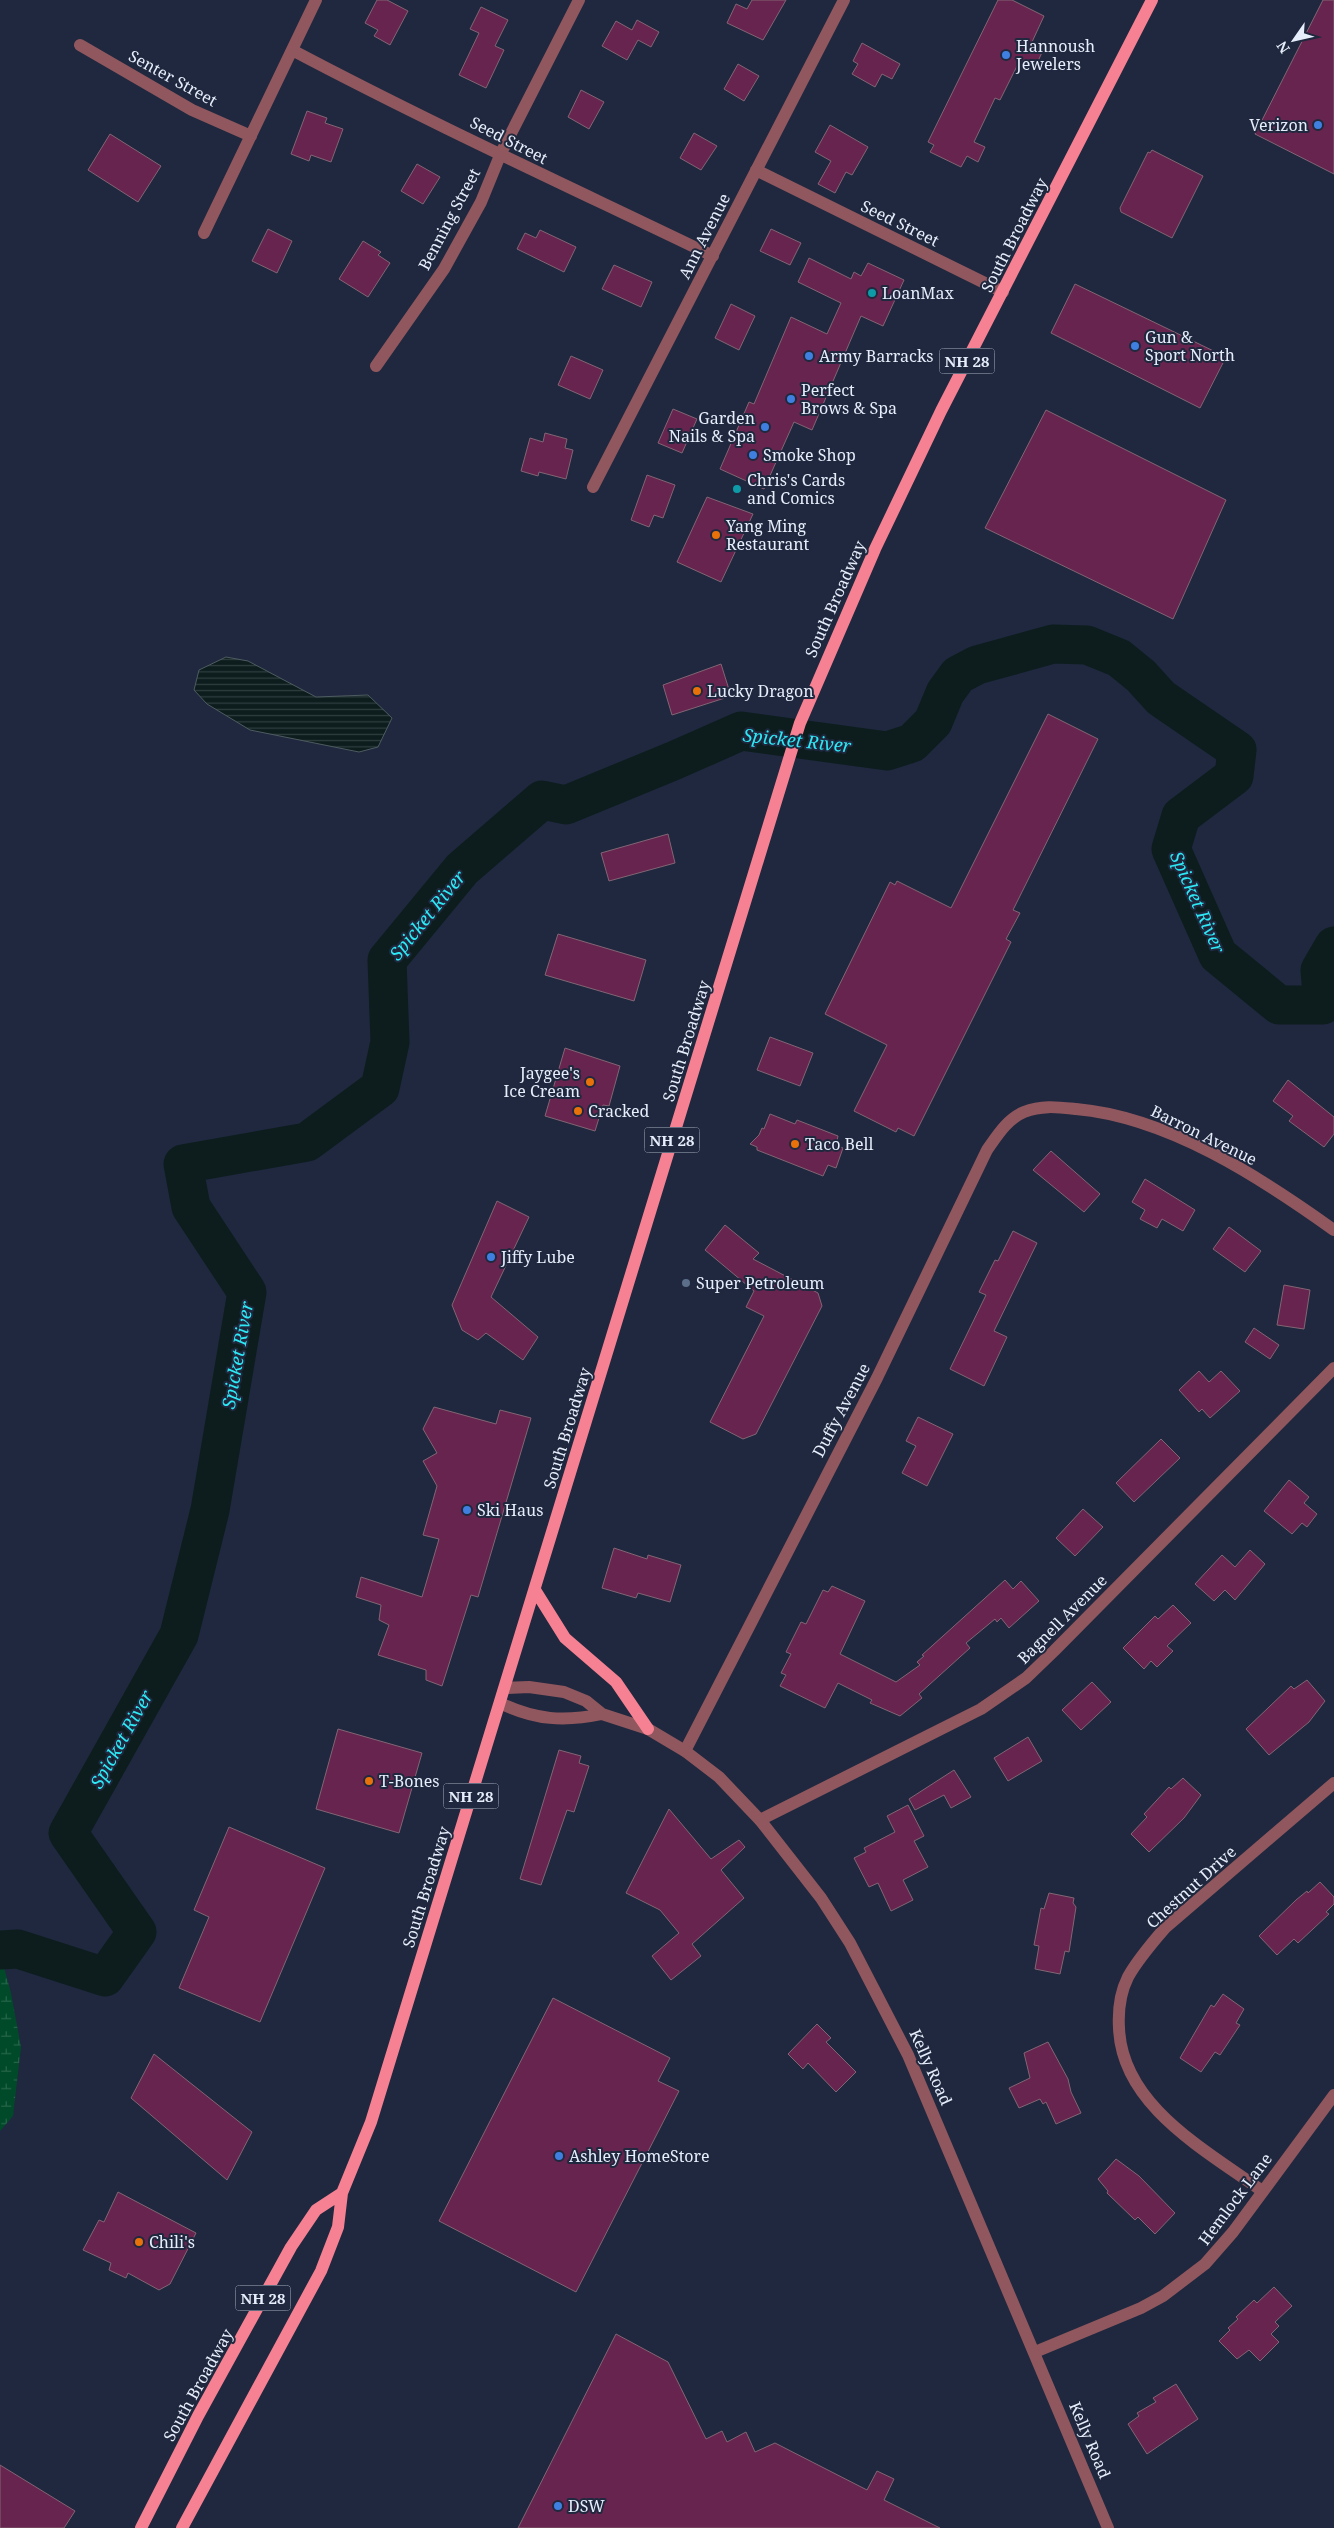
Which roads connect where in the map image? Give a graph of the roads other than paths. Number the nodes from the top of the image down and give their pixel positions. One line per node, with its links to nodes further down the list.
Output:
1 (316, 0): 6 (street)
2 (579, 0): 8 (street, Benning Street)
3 (844, 0): 9 (street, Ann Avenue)
4 (1152, 0): 12 (main road, South Broadway / NH 28)
5 (80, 45): 7 (street, Senter Street)
6 (292, 50): 7 (street); 8 (street, Seed Street)
7 (251, 136): 10 (street)
8 (501, 153): 11 (street, Seed Street); 13 (street, Benning Street)
9 (756, 170): 11 (street, Ann Avenue); 12 (street, Seed Street)
10 (204, 233)
11 (713, 256): 14 (street, Ann Avenue)
12 (1003, 292): 18 (main road, South Broadway / NH 28)
13 (376, 366)
14 (593, 487)
15 (1046, 1106): 16 (street, Barron Avenue); 23 (street, Duffy Avenue)
16 (1334, 1230)
17 (1334, 1368): 25 (street, Bagnell Avenue)
18 (534, 1590): 19 (main road, South Broadway / NH 28); 22 (main road)
19 (506, 1688): 20 (main road, South Broadway / NH 28); 21 (street, Kelly Road)
20 (500, 1703): 21 (street, Kelly Road); 28 (main road, South Broadway / NH 28)
21 (602, 1714): 22 (street, Kelly Road)
22 (648, 1729): 23 (street, Kelly Road)
23 (685, 1751): 25 (street, Kelly Road)
24 (1334, 1783): 27 (street, Chestnut Drive)
25 (760, 1820): 29 (street, Kelly Road)
26 (1334, 2095): 27 (street, Hemlock Lane)
27 (1262, 2191): 29 (street, Hemlock Lane)
28 (342, 2193): 30 (main road, South Broadway / NH 28); 31 (main road, South Broadway / NH 28)
29 (1035, 2352): 32 (street, Kelly Road)
30 (141, 2528)
31 (182, 2528)
32 (1108, 2528)

